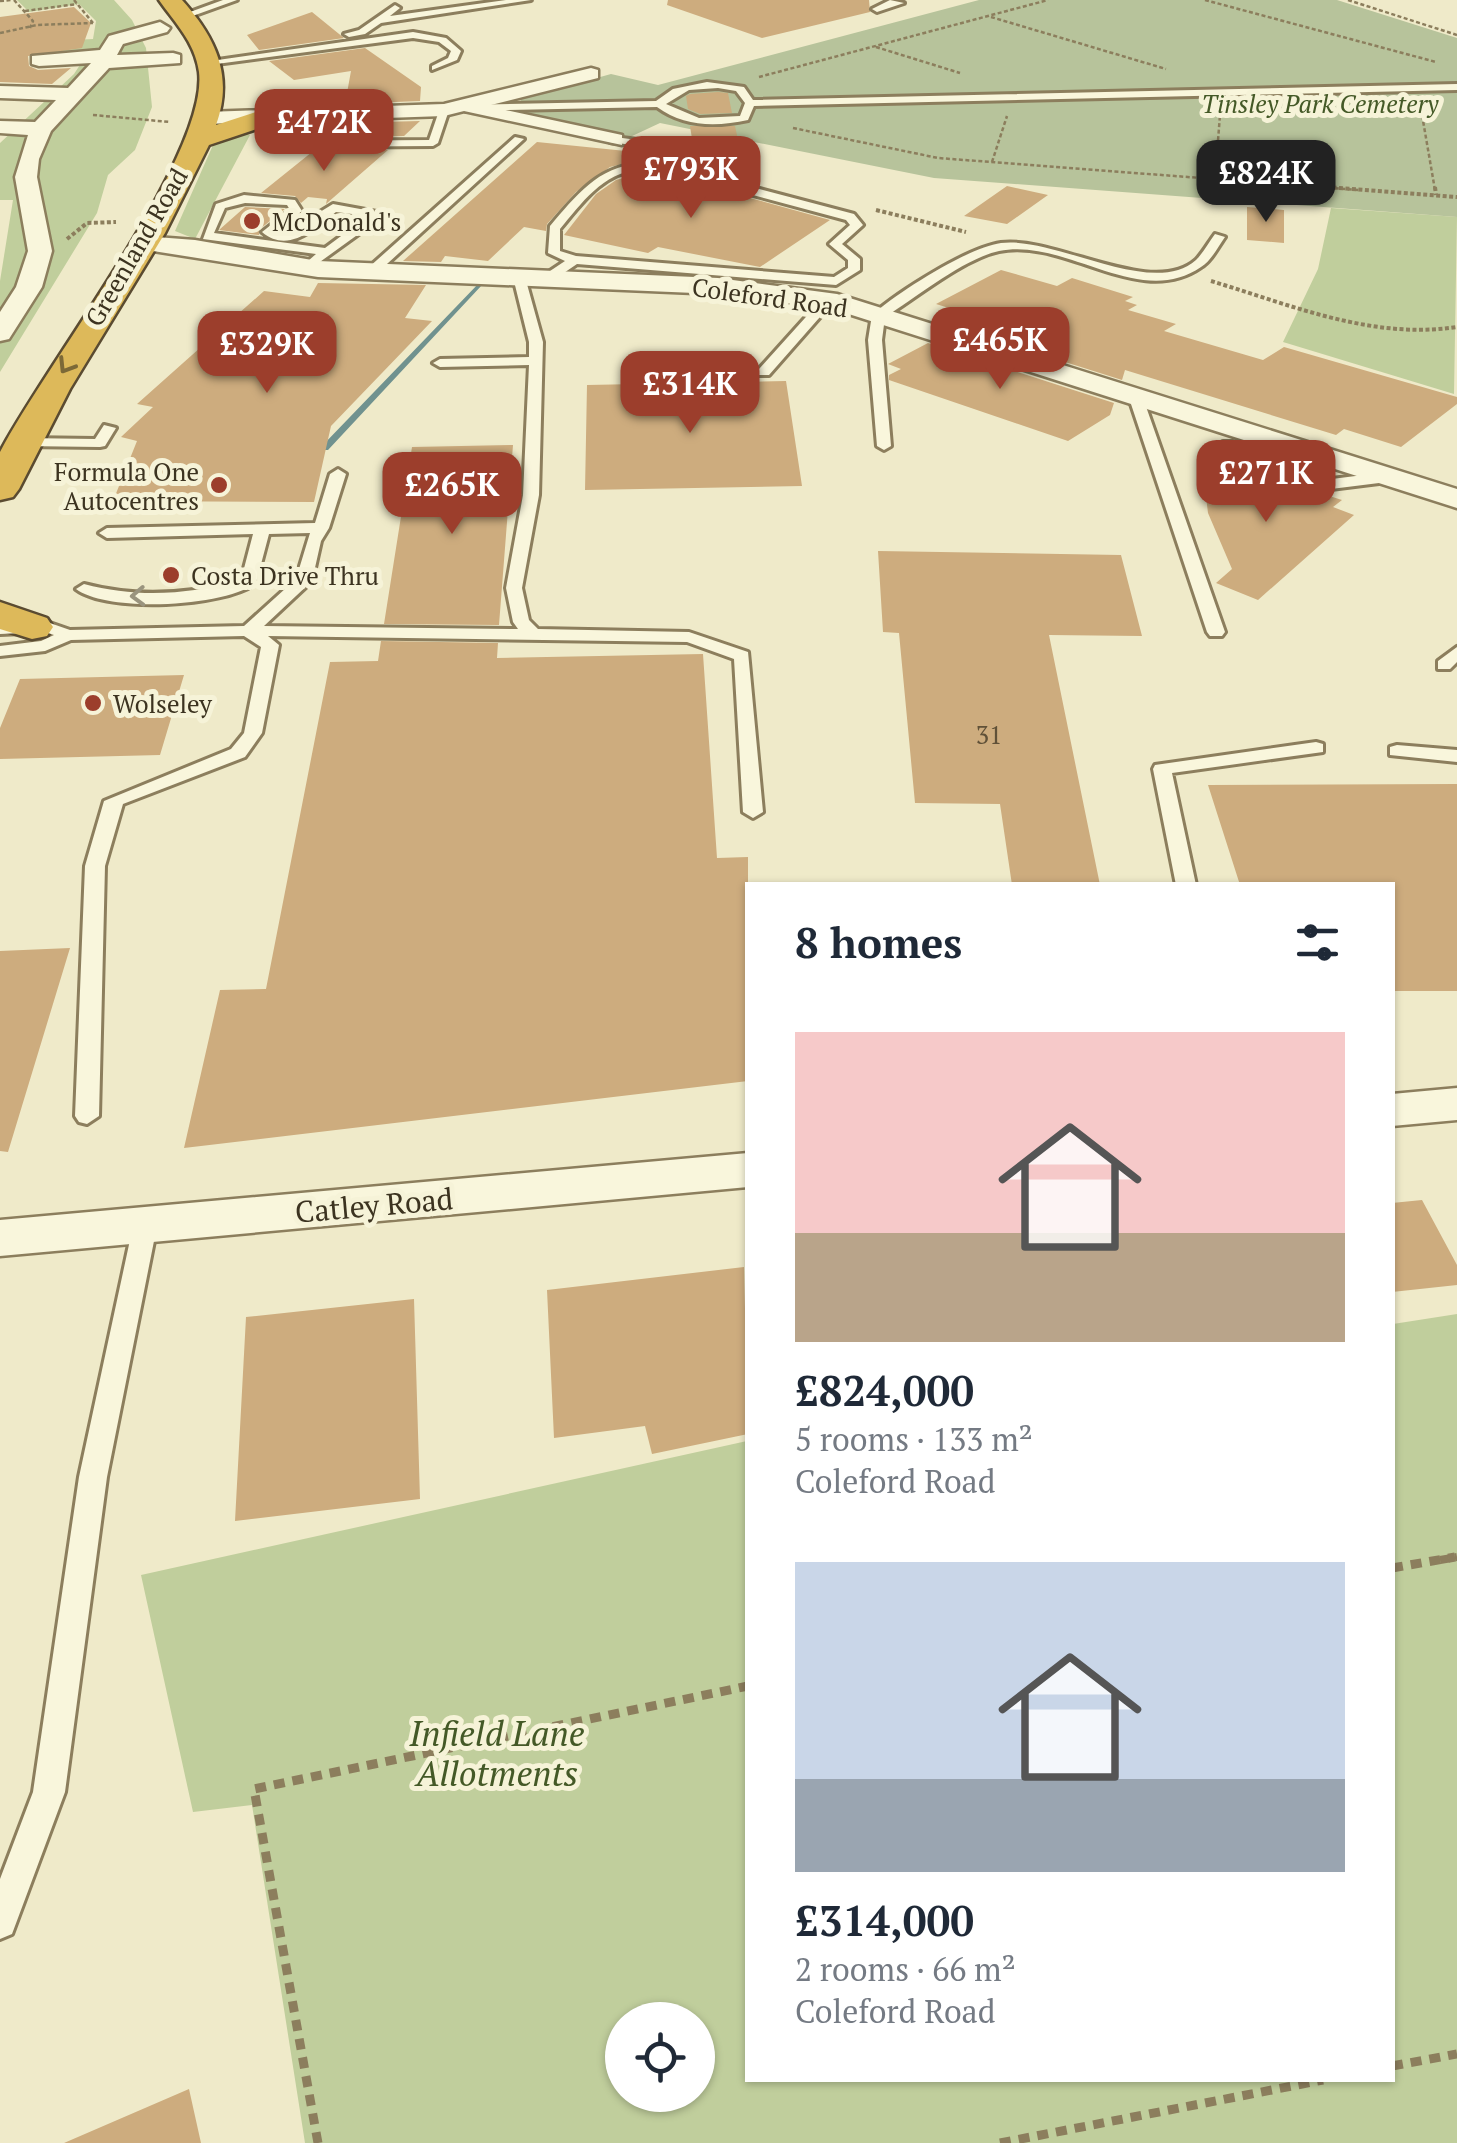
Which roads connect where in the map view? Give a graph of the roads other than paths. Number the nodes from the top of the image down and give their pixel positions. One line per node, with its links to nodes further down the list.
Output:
1 (232, 0): 5 (lane)
2 (526, 0): 8 (lane)
3 (896, 0): 7 (lane)
4 (146, 6): 9 (highway)
5 (177, 8): 10 (highway)
6 (395, 8): 8 (lane)
7 (877, 9)
8 (378, 20): 10 (lane)
9 (160, 28): 11 (street); 13 (highway)
10 (207, 54): 13 (highway); 14 (lane); 23 (highway, Greenland Road)
11 (97, 58): 12 (street); 13 (street); 18 (street)
12 (40, 60)
13 (173, 60): 23 (highway)
14 (436, 68)
15 (591, 74): 21 (street)
16 (1457, 87): 19 (lane)
17 (0, 92): 18 (street)
18 (72, 94): 24 (street)
19 (750, 103): 20 (lane); 20 (lane)
20 (659, 104): 21 (lane)
21 (455, 109): 22 (street); 27 (street); 28 (lane)
22 (275, 114): 23 (highway); 23 (street)
23 (204, 120): 35 (highway, Greenland Road)
24 (46, 122): 25 (street); 30 (street)
25 (0, 126)
26 (519, 140): 38 (lane)
27 (614, 140): 29 (lane)
28 (297, 144)
29 (654, 145)
30 (28, 159): 31 (street); 43 (street)
31 (0, 162)
32 (300, 234): 36 (lane); 36 (lane); 36 (lane)
33 (108, 235): 35 (highway)
34 (1219, 237): 42 (lane)
35 (140, 249): 36 (street, Coleford Road); 50 (highway, Greenland Road, one-way to 50)
36 (314, 256): 38 (street, Coleford Road)
37 (575, 260): 37 (lane); 40 (lane)
38 (372, 272): 39 (street, Coleford Road)
39 (519, 277): 40 (street, Coleford Road); 45 (lane)
40 (548, 278): 41 (street, Coleford Road)
41 (828, 301): 42 (street, Coleford Road); 47 (lane)
42 (878, 315): 48 (street, Coleford Road); 52 (lane)
43 (5, 318)
44 (52, 328): 50 (highway, Greenland Road)
45 (536, 361): 46 (lane); 64 (lane)
46 (440, 363)
47 (764, 372)
48 (1136, 398): 54 (street, Coleford Road); 63 (lane)
49 (109, 428): 50 (lane)
50 (12, 431): 55 (highway, Greenland Road)
51 (1228, 445): 54 (lane)
52 (884, 446)
53 (338, 474): 57 (lane)
54 (1387, 477): 56 (street, Coleford Road)
55 (0, 489)
56 (1457, 498)
57 (321, 528): 58 (lane); 62 (lane)
58 (262, 529): 59 (lane); 60 (lane, one-way to 60)
59 (107, 533)
60 (84, 589)
61 (20, 631): 62 (lane)
62 (248, 632): 64 (lane); 72 (lane)
63 (1216, 632)
64 (534, 634): 68 (lane)
65 (1316, 748): 69 (lane)
66 (1397, 751): 67 (lane)
67 (1457, 756)
68 (752, 812)
69 (1185, 882)
70 (1457, 1104): 71 (street)
71 (1395, 1110)
72 (87, 1116)
73 (745, 1170): 74 (street, Catley Road)
74 (145, 1226): 75 (street, Catley Road); 76 (lane)
75 (0, 1238)
76 (0, 1922)

